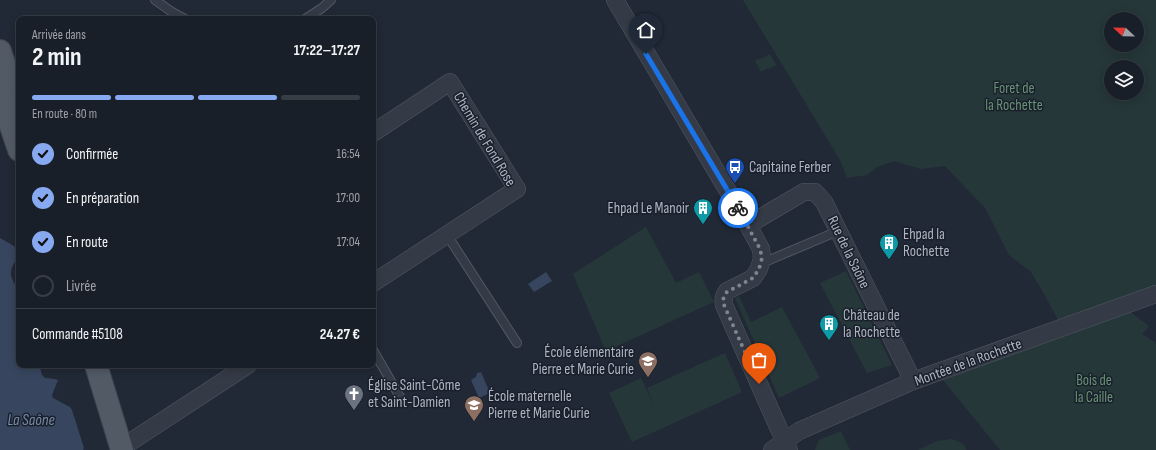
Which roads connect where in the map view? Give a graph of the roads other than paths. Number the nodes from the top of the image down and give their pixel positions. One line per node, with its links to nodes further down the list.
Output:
1 (154, 0): 4 (lane)
2 (331, 0): 5 (lane)
3 (615, 0): 11 (street)
4 (179, 16)
5 (310, 16)
6 (0, 51): 8 (main road)
7 (0, 92): 10 (main road)
8 (16, 100)
9 (376, 131): 13 (street, Chemin de Fond Rose)
10 (16, 141)
11 (748, 225): 12 (street, Rue de la Saône); 14 (street)
12 (838, 231): 14 (lane); 22 (street, Rue de la Saône)
13 (447, 235): 15 (street, Chemin de Fond Rose); 17 (lane)
14 (762, 261): 24 (street)
15 (376, 281)
16 (1156, 294): 22 (street, Montée de la Rochette)
17 (517, 343)
18 (376, 355): 23 (lane)
19 (85, 368): 25 (main road)
20 (97, 368): 25 (main road)
21 (243, 368): 25 (street)
22 (913, 381): 24 (street, Montée de la Rochette)
23 (400, 397)
24 (782, 447)
25 (117, 450)

